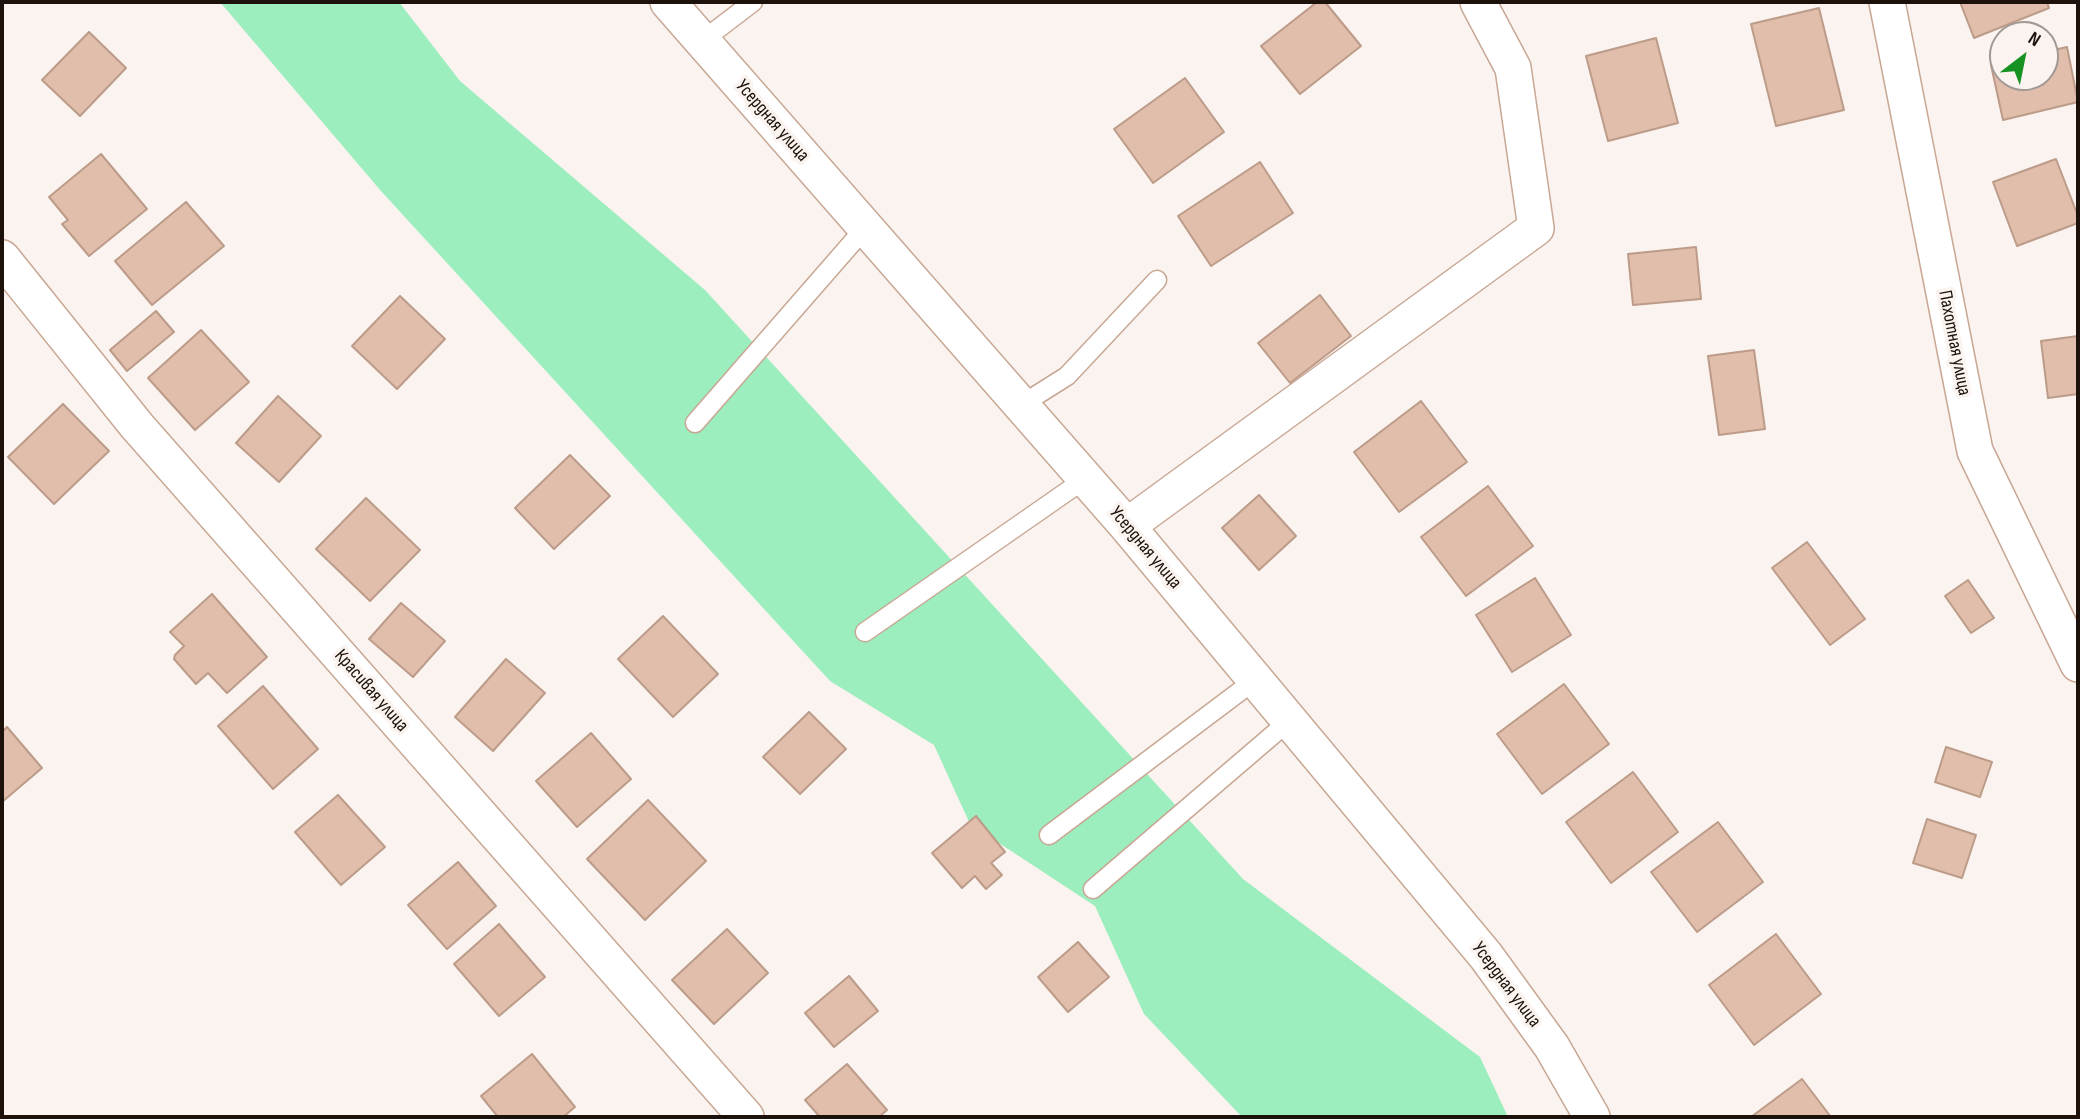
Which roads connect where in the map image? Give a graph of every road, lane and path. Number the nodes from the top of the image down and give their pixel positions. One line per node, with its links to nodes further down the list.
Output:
1 (668, 2): 5 (street, Усердная улица)
2 (753, 2): 5 (lane)
3 (1478, 2): 12 (street)
4 (1887, 2): 14 (street, Пахотная улица)
5 (702, 41): 6 (street, Усердная улица)
6 (865, 228): 9 (street, Усердная улица); 10 (lane)
7 (2, 258): 19 (street, Красивая улица)
8 (1157, 280): 9 (lane)
9 (1021, 405): 11 (street, Усердная улица)
10 (695, 423)
11 (1085, 478): 12 (street, Усердная улица); 13 (lane)
12 (1127, 526): 15 (street, Усердная улица)
13 (865, 632)
14 (2078, 664)
15 (1255, 680): 16 (street, Усердная улица); 17 (lane)
16 (1289, 721): 18 (lane); 20 (street, Усердная улица)
17 (1049, 835)
18 (1093, 889)
19 (746, 1117)
20 (1592, 1117)

